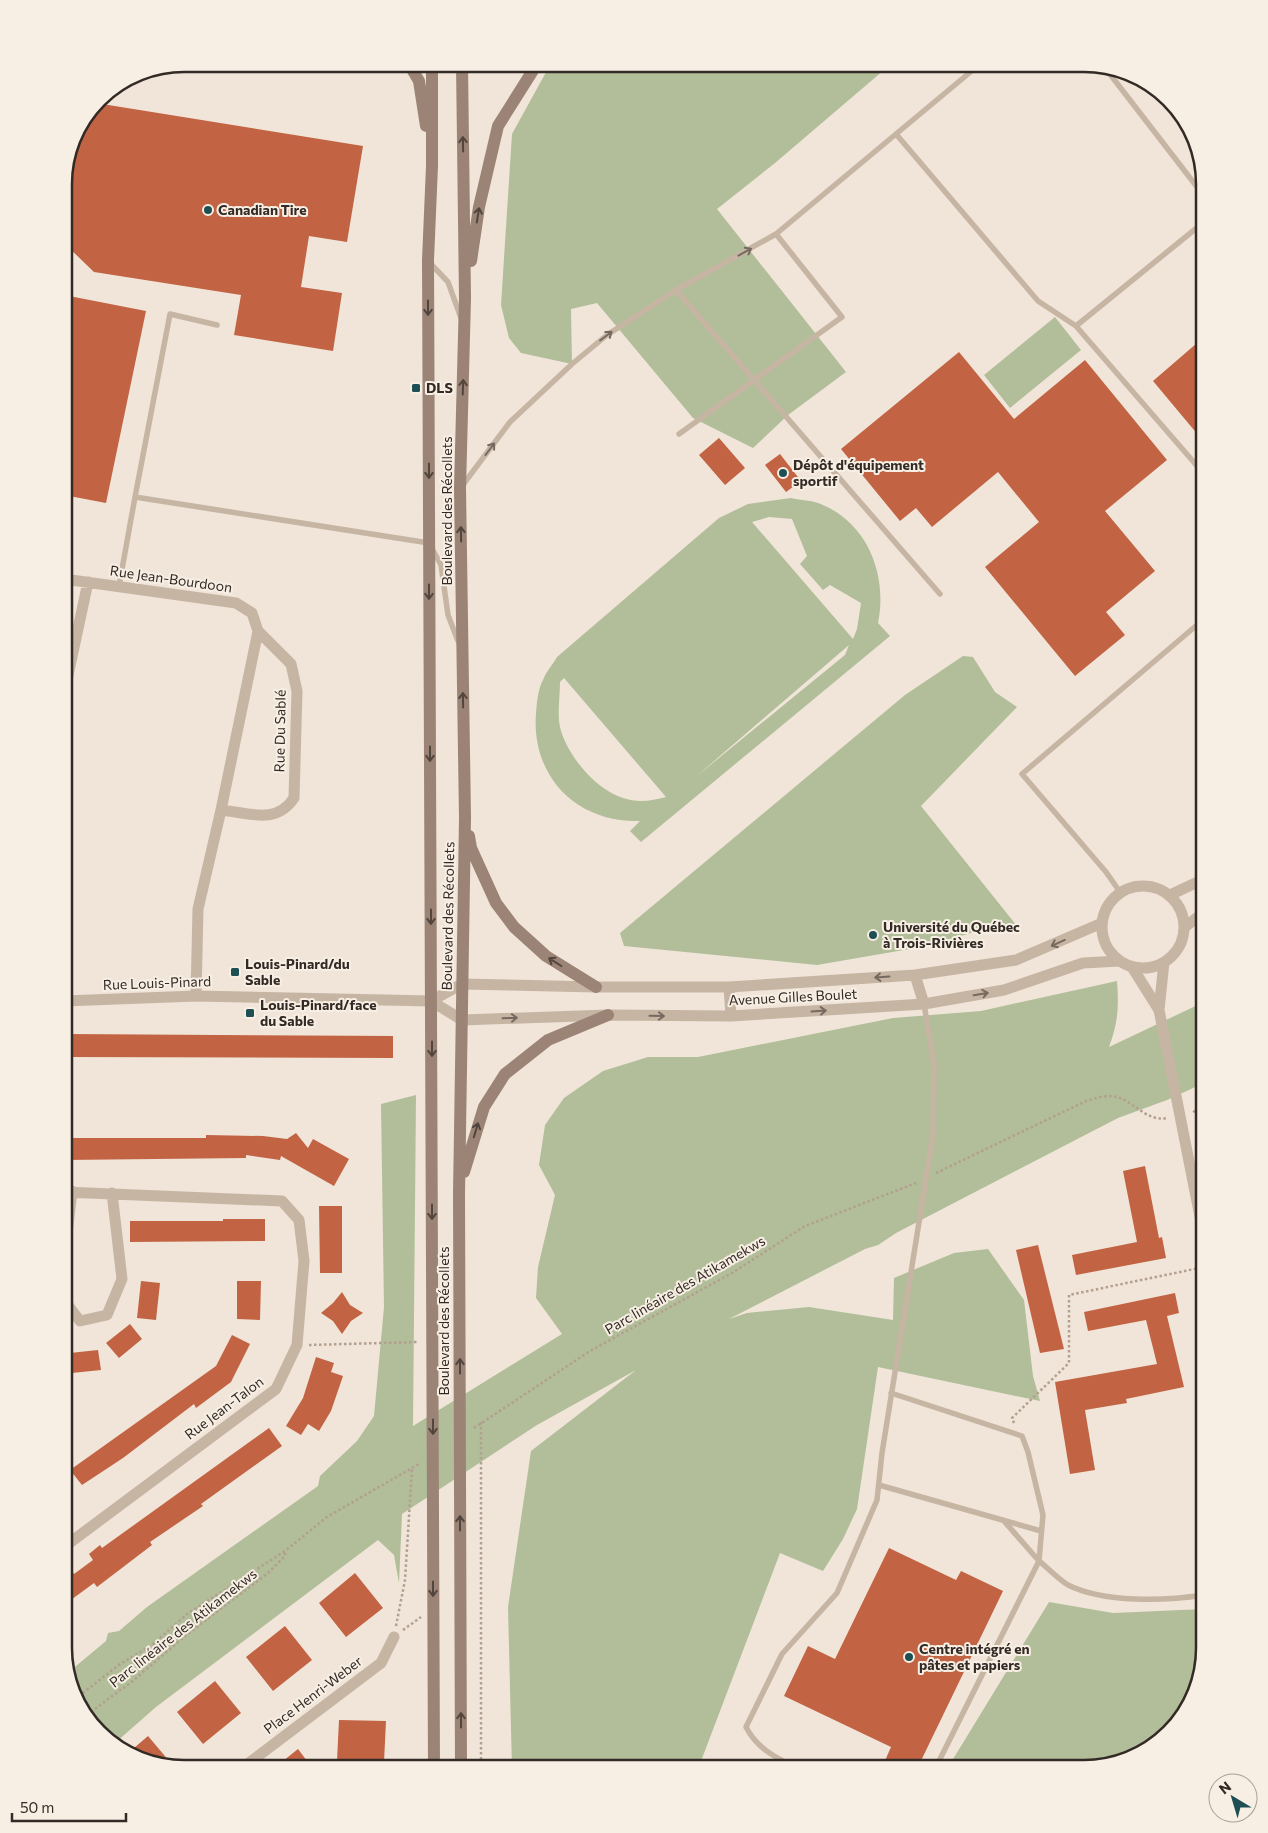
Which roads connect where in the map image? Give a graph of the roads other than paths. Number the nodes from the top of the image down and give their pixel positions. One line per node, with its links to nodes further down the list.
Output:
1 (414, 72): 8 (main road)
2 (432, 72): 8 (main road, Boulevard des Récollets)
3 (462, 72): 14 (main road, Boulevard des Récollets, one-way to 3)
4 (532, 72): 14 (main road, one-way to 4)
5 (969, 73): 7 (lane)
6 (1112, 76): 9 (lane)
7 (896, 134): 11 (lane); 16 (lane)
8 (432, 166): 12 (main road, Boulevard des Récollets)
9 (1196, 186)
10 (1196, 228): 16 (lane)
11 (776, 234): 13 (lane, one-way to 11); 18 (lane)
12 (428, 260): 17 (lane); 23 (main road, Boulevard des Récollets, one-way to 23)
13 (676, 290): 18 (lane); 21 (lane, one-way to 13)
14 (465, 298): 17 (main road, Boulevard des Récollets)
15 (216, 325): 22 (lane)
16 (1076, 326): 20 (lane)
17 (465, 330): 21 (main road, Boulevard des Récollets, one-way to 17)
18 (753, 381): 19 (lane); 27 (lane)
19 (679, 434)
20 (1196, 465)
21 (460, 488): 30 (main road, Boulevard des Récollets, one-way to 21)
22 (135, 497): 23 (lane); 26 (lane)
23 (429, 543): 30 (lane); 48 (main road, Boulevard des Récollets, one-way to 48)
24 (73, 580): 25 (street, Rue Jean-Bourdoon)
25 (88, 582): 26 (street, Rue Jean-Bourdoon); 31 (street)
26 (119, 586): 29 (street, Rue Jean-Bourdoon)
27 (940, 594)
28 (1196, 626): 35 (lane)
29 (258, 632): 32 (street); 32 (street, Rue Du Sablé)
30 (463, 652): 33 (main road, Boulevard des Récollets, one-way to 30)
31 (73, 654)
32 (221, 810): 47 (street)
33 (465, 818): 44 (main road, Boulevard des Récollets); 45 (main road, one-way to 33)
34 (1196, 882): 36 (street)
35 (1120, 892): 36 (street); 38 (street)
36 (1170, 894): 39 (street)
37 (1196, 918): 39 (street)
38 (1102, 923): 40 (street); 43 (street, Avenue Gilles Boulet, one-way to 43)
39 (1185, 927): 41 (street)
40 (1120, 961): 42 (street, Avenue Gilles Boulet); 50 (street, Avenue Gilles Boulet, one-way to 40)
41 (1164, 962): 42 (street, Avenue Gilles Boulet); 51 (street)
42 (1132, 966): 51 (street)
43 (915, 974): 46 (street, Avenue Gilles Boulet, one-way to 46); 50 (street)
44 (462, 984): 45 (street, Avenue Gilles Boulet); 48 (street); 54 (main road, Boulevard des Récollets)
45 (596, 987): 46 (street, Avenue Gilles Boulet)
46 (729, 987): 53 (street)
47 (196, 996): 48 (street, Rue Louis-Pinard); 49 (street, Rue Louis-Pinard)
48 (432, 1001): 54 (street); 69 (main road, Boulevard des Récollets, one-way to 69)
49 (72, 1002)
50 (924, 1004): 53 (street, Avenue Gilles Boulet, one-way to 50); 60 (lane)
51 (1159, 1010): 58 (street)
52 (608, 1015): 53 (street, Avenue Gilles Boulet, one-way to 53); 54 (street, Avenue Gilles Boulet, one-way to 52); 57 (main road, one-way to 52)
53 (731, 1016)
54 (462, 1020): 57 (main road, Boulevard des Récollets)
55 (72, 1192): 56 (street, Rue Jean-Talon)
56 (112, 1193): 59 (street); 64 (street, Rue Jean-Talon)
57 (459, 1194): 70 (main road, Boulevard des Récollets, one-way to 57)
58 (1196, 1197)
59 (72, 1311)
60 (891, 1393): 61 (lane); 63 (lane)
61 (879, 1485): 62 (lane); 71 (lane)
62 (1004, 1521): 63 (lane); 65 (lane)
63 (1041, 1532): 65 (lane)
64 (72, 1541)
65 (1039, 1561): 66 (lane); 72 (lane)
66 (1196, 1596)
67 (394, 1637): 68 (street, Place Henri-Weber)
68 (253, 1760)
69 (434, 1760)
70 (461, 1760)
71 (781, 1760)
72 (940, 1760)

